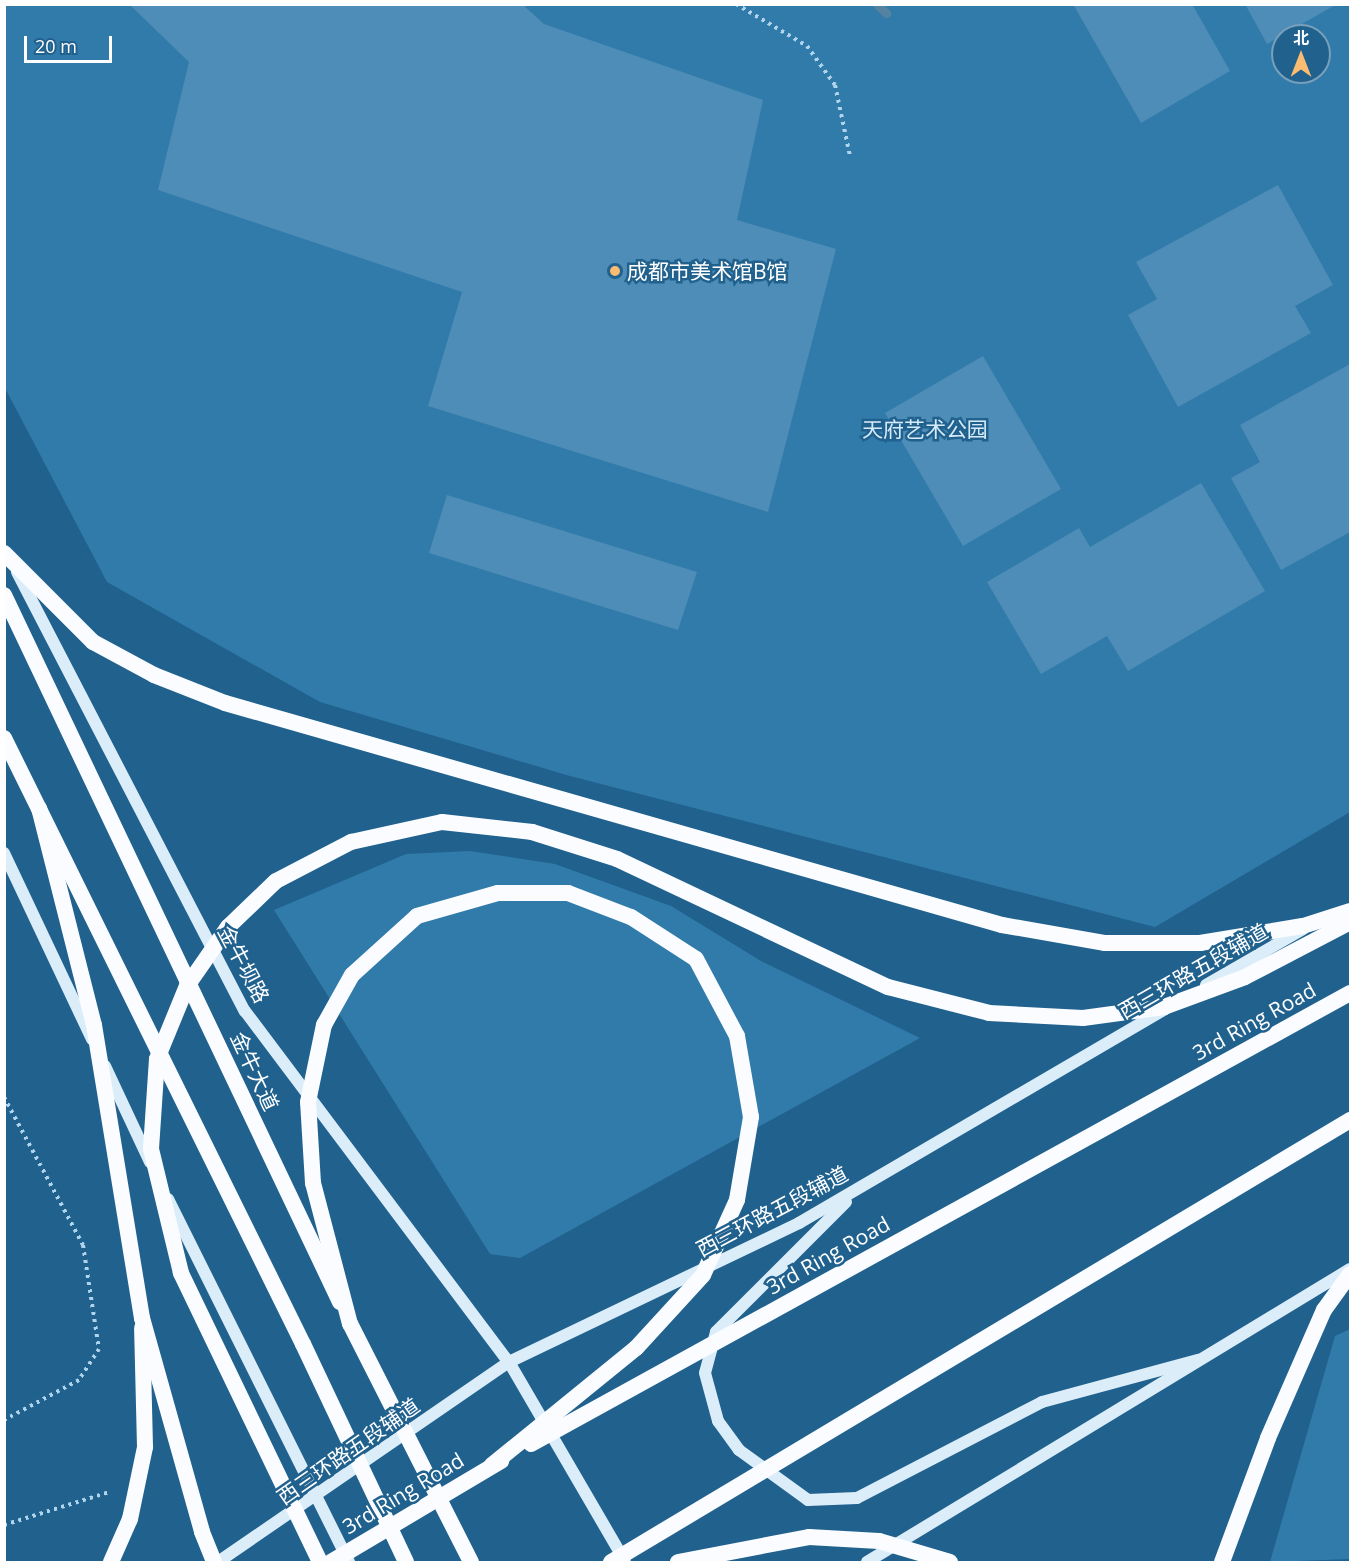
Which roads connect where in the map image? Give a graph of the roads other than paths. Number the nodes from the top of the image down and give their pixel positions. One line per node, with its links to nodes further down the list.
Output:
1 (4, 547): 18 (main road, 金牛坝路)
2 (4, 553): 8 (highway, bridge)
3 (4, 596): 16 (highway, 金牛大道, bridge)
4 (4, 738): 5 (highway)
5 (39, 808): 15 (highway, bridge); 26 (highway, bridge)
6 (4, 853): 20 (main road)
7 (1350, 901): 12 (main road, 西三环路五段辅道)
8 (1350, 910)
9 (1350, 922): 23 (highway, bridge)
10 (1350, 993): 19 (highway, 3rd Ring Road, bridge)
11 (1350, 1120): 28 (highway, bridge)
12 (862, 1186): 17 (main road); 18 (main road, 西三环路五段辅道)
13 (1350, 1269): 17 (main road)
14 (1350, 1274): 33 (highway)
15 (142, 1318): 21 (highway, bridge); 22 (highway, bridge)
16 (350, 1324): 19 (highway, bridge); 27 (highway, 金牛大道, bridge)
17 (1198, 1360): 31 (main road)
18 (509, 1362): 20 (main road, 西三环路五段辅道); 29 (main road, 金牛坝路)
19 (492, 1465): 24 (highway, 3rd Ring Road, bridge)
20 (314, 1499): 22 (main road, 西三环路五段辅道); 25 (main road)
21 (111, 1563)
22 (216, 1563)
23 (320, 1563)
24 (330, 1563)
25 (349, 1563)
26 (406, 1563)
27 (471, 1563)
28 (611, 1563)
29 (626, 1563)
30 (678, 1563): 32 (highway, bridge)
31 (867, 1563)
32 (950, 1563)
33 (1222, 1563)

